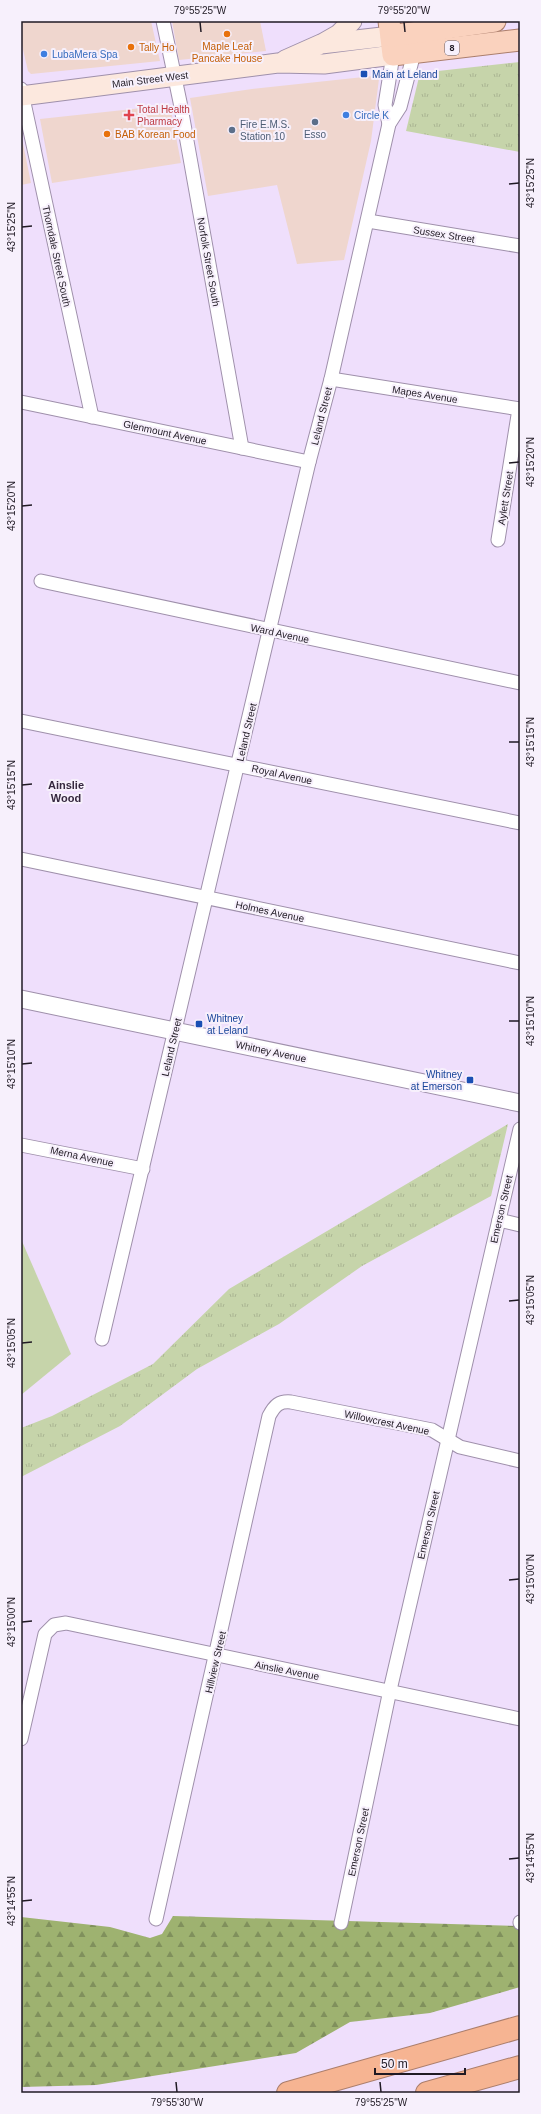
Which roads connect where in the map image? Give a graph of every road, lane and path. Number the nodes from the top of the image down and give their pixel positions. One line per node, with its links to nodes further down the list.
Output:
1 (163, 21): 9 (street, Norfolk Street South)
2 (352, 21): 7 (main road)
3 (495, 21): 4 (main road, Main Street West / 8)
4 (411, 36): 5 (main road, Main Street West / 8); 6 (main road, Main Street West / 8); 11 (street, Leland Street)
5 (391, 37): 7 (main road, Main Street West); 8 (main road, Main Street West); 11 (street, Leland Street)
6 (520, 40)
7 (321, 44): 8 (main road, Main Street West)
8 (278, 63): 9 (main road, Main Street West)
9 (175, 76): 10 (main road, Main Street West); 18 (street, Norfolk Street South)
10 (22, 93): 17 (street, Thorndale Street South)
11 (389, 124): 12 (street, Leland Street)
12 (368, 221): 13 (street, Sussex Street); 14 (street, Leland Street)
13 (520, 246)
14 (331, 379): 16 (street, Mapes Avenue); 19 (street, Leland Street)
15 (21, 402): 17 (street, Glenmount Avenue)
16 (519, 409): 20 (street, Aylett Street)
17 (92, 417): 18 (street, Glenmount Avenue)
18 (242, 448): 19 (street, Glenmount Avenue)
19 (309, 462): 22 (street, Leland Street)
20 (498, 540)
21 (41, 581): 22 (street, Ward Avenue)
22 (270, 631): 23 (street, Ward Avenue); 25 (street, Leland Street)
23 (520, 683)
24 (21, 721): 25 (street, Royal Avenue)
25 (238, 765): 26 (street, Royal Avenue); 28 (street, Leland Street)
26 (520, 823)
27 (21, 859): 28 (street, Holmes Avenue)
28 (207, 898): 29 (street, Holmes Avenue); 31 (street, Leland Street)
29 (520, 963)
30 (21, 999): 31 (street, Whitney Avenue)
31 (175, 1031): 32 (street, Whitney Avenue); 35 (street, Leland Street)
32 (520, 1104)
33 (520, 1129): 36 (street, Emerson Street)
34 (21, 1145): 35 (street, Merna Avenue)
35 (142, 1169): 38 (street, Leland Street)
36 (499, 1220): 37 (street); 40 (street, Emerson Street)
37 (520, 1225)
38 (102, 1339)
39 (274, 1406): 40 (street, Willowcrest Avenue); 42 (street, Hillview Street)
40 (448, 1440): 41 (street, Willowcrest Avenue); 43 (street, Emerson Street)
41 (520, 1461)
42 (216, 1656): 43 (street, Ainslie Avenue); 45 (street, Ainslie Avenue); 46 (street, Hillview Street)
43 (390, 1690): 44 (street, Ainslie Avenue); 47 (street, Emerson Street)
44 (520, 1719)
45 (21, 1739)
46 (156, 1919)
47 (341, 1923)
48 (520, 2027): 50 (highway)
49 (520, 2067): 51 (highway)
50 (288, 2093)
51 (428, 2093)

